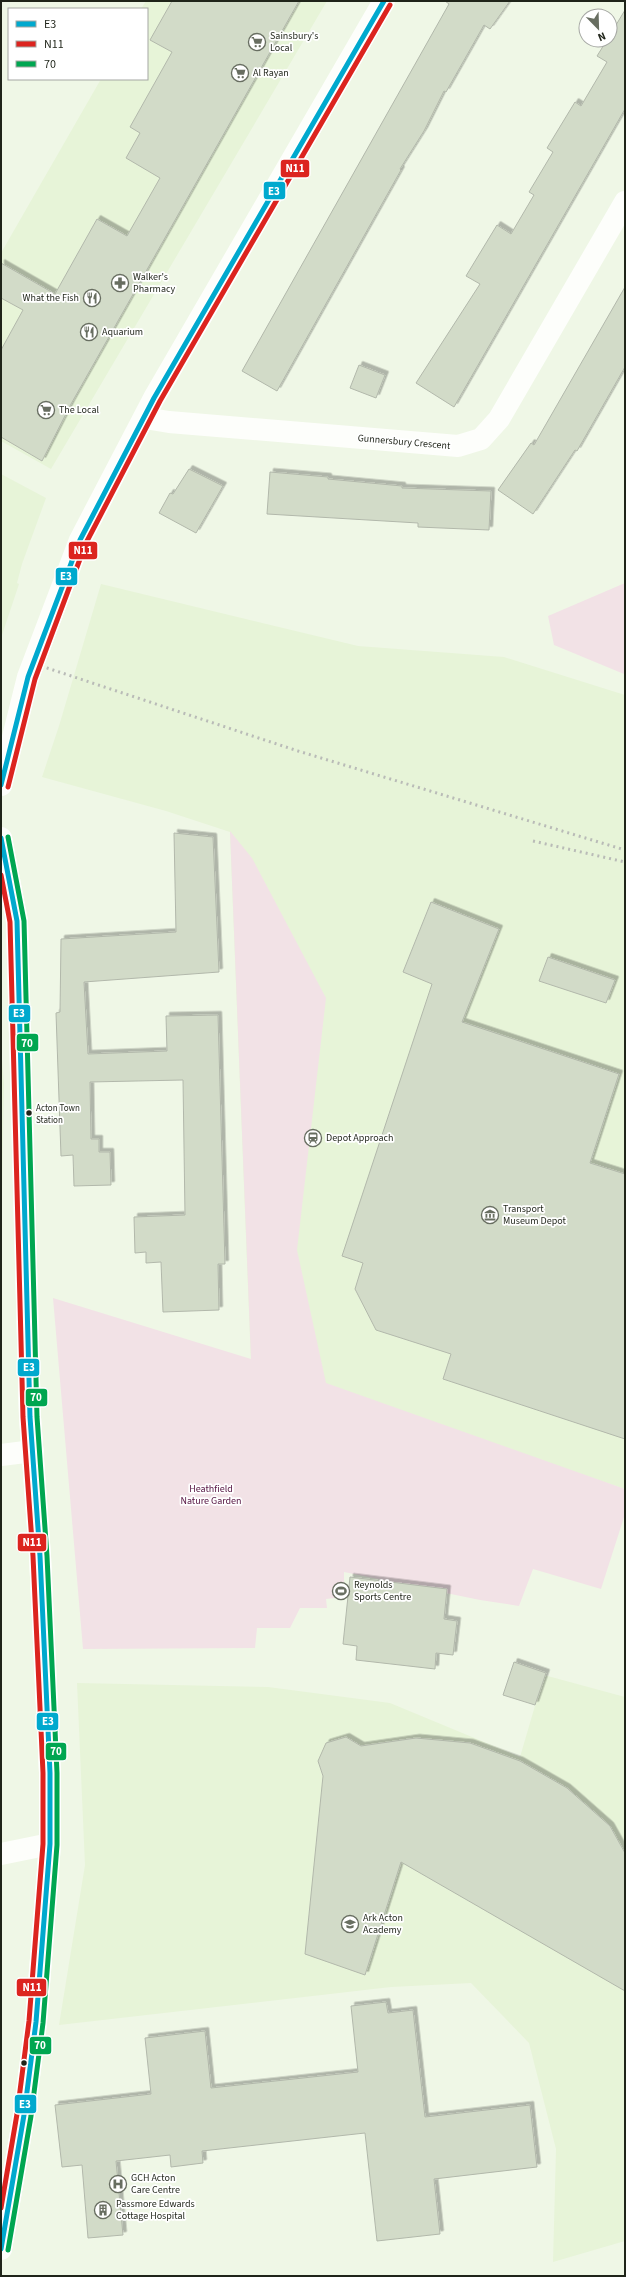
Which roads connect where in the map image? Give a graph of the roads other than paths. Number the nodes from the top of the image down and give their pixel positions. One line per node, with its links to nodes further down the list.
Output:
1 (384, 1): 3 (main road)
2 (625, 202): 3 (main road, Gunnersbury Crescent)
3 (145, 418): 4 (main road)
4 (1, 785)
5 (1, 838): 6 (main road)
6 (33, 1451): 7 (main road); 8 (main road)
7 (1, 1455)
8 (50, 1844): 9 (main road); 10 (main road)
9 (1, 1854)
10 (1, 2249)

